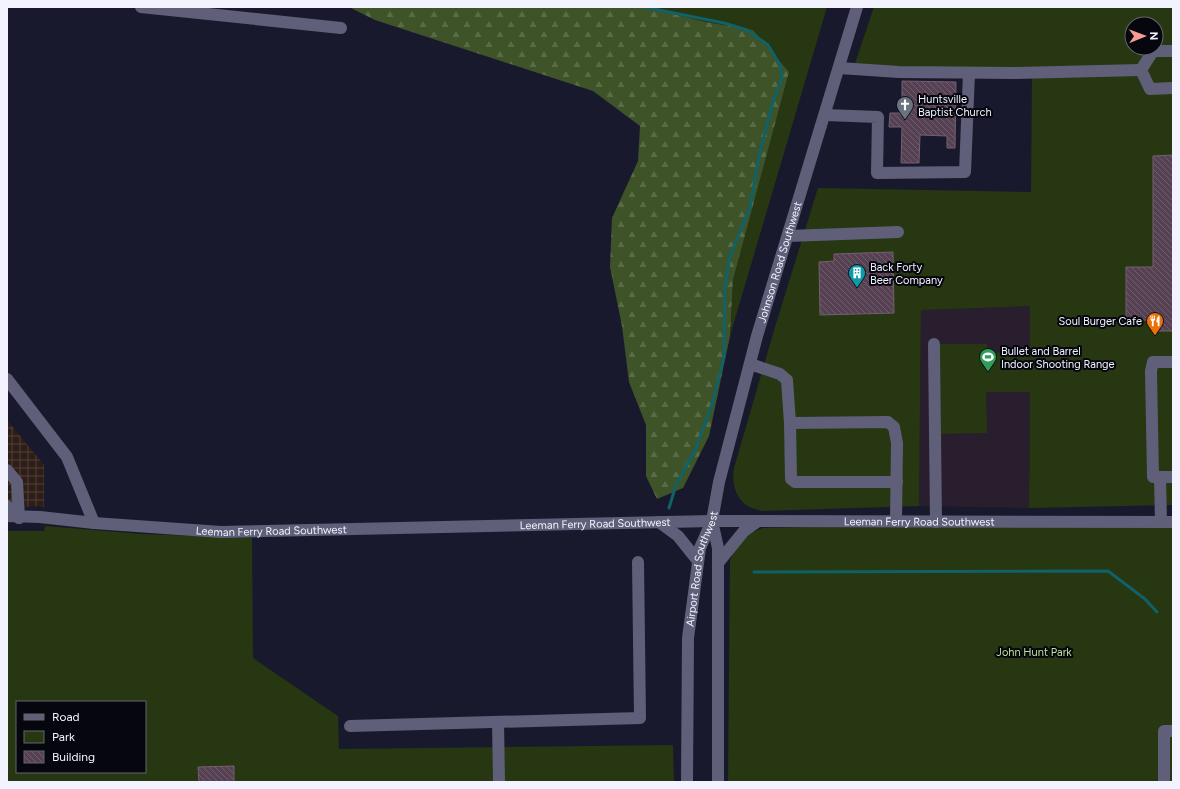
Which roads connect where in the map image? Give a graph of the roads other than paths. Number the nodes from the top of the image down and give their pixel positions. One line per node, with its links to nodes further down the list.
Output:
1 (141, 7): 3 (street)
2 (857, 7): 5 (street, Johnson Road Southwest)
3 (341, 28)
4 (1173, 51): 6 (street)
5 (839, 68): 7 (street); 9 (street, Johnson Road Southwest)
6 (1141, 70): 7 (street); 8 (street)
7 (969, 73): 9 (street)
8 (1173, 88)
9 (825, 115): 11 (street, Johnson Road Southwest)
10 (898, 232): 11 (street)
11 (788, 236): 14 (street, Johnson Road Southwest)
12 (934, 344): 27 (street)
13 (1173, 362): 18 (street)
14 (750, 364): 16 (street); 23 (street, Johnson Road Southwest)
15 (7, 379): 29 (street)
16 (790, 423): 20 (street); 20 (street)
17 (7, 470): 22 (street)
18 (1160, 477): 19 (street); 28 (street)
19 (1173, 477)
20 (897, 482): 25 (street)
21 (7, 506): 22 (street)
22 (13, 517): 29 (street, Leeman Ferry Road Southwest)
23 (712, 521): 24 (street, Leeman Ferry Road Southwest); 26 (street, Leeman Ferry Road Southwest); 30 (street, Airport Road Southwest); 32 (street, Airport Road Southwest)
24 (758, 521): 25 (street, Leeman Ferry Road Southwest); 32 (street)
25 (896, 521): 27 (street, Leeman Ferry Road Southwest)
26 (659, 522): 29 (street, Leeman Ferry Road Southwest); 30 (street)
27 (936, 522): 28 (street, Leeman Ferry Road Southwest)
28 (1167, 522)
29 (94, 523)
30 (698, 561): 37 (street, Airport Road Southwest)
31 (638, 562): 33 (street)
32 (718, 563): 38 (street, Airport Road Southwest)
33 (498, 722): 34 (street); 36 (street)
34 (350, 726)
35 (1173, 731): 39 (street)
36 (499, 782)
37 (687, 782)
38 (718, 782)
39 (1164, 782)

